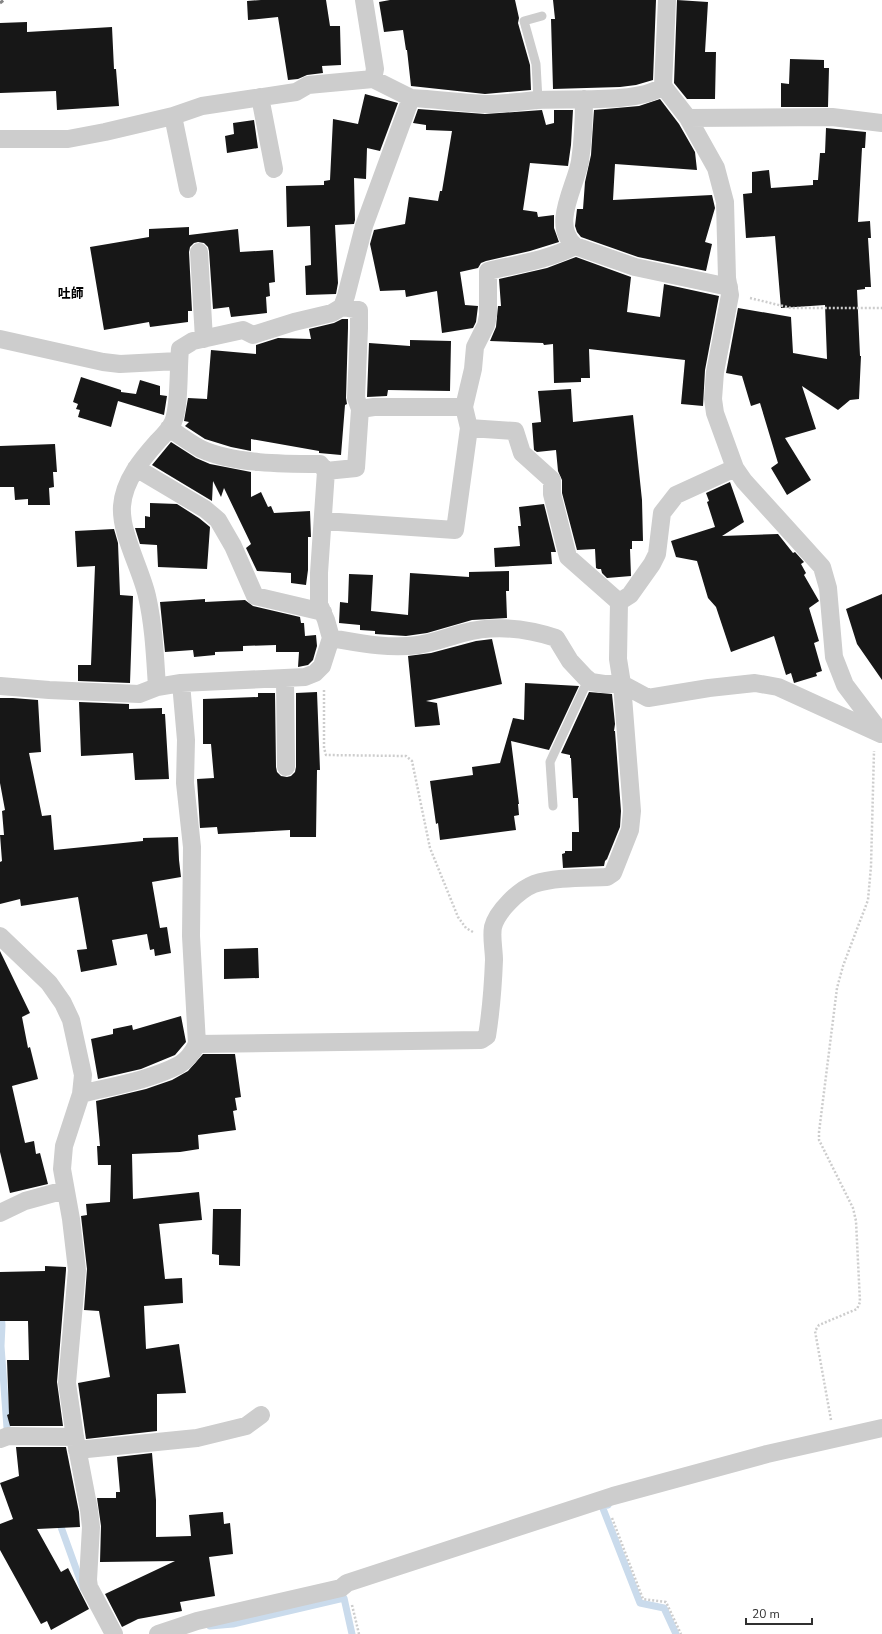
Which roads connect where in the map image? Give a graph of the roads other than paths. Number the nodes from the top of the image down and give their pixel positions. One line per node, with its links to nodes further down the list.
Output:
1 (364, 0): 4 (street)
2 (667, 0): 5 (street)
3 (542, 16): 9 (lane)
4 (373, 79): 6 (street); 7 (street)
5 (664, 86): 8 (street); 11 (street)
6 (260, 97): 10 (street); 14 (street)
7 (411, 98): 9 (street); 19 (street)
8 (584, 99): 9 (street); 16 (street)
9 (538, 100)
10 (173, 116): 13 (street); 15 (street)
11 (688, 118): 12 (street); 18 (street)
12 (882, 123)
13 (0, 138)
14 (274, 169)
15 (188, 190)
16 (575, 246): 18 (street); 23 (street)
17 (199, 252): 21 (street)
18 (729, 290): 28 (street)
19 (342, 307): 21 (street); 24 (street)
20 (0, 339): 22 (street)
21 (204, 339): 22 (street)
22 (178, 361): 25 (street)
23 (464, 407): 24 (street); 26 (street)
24 (360, 409): 29 (street)
25 (169, 428): 27 (street); 29 (street)
26 (469, 428): 30 (street); 31 (street)
27 (136, 468): 32 (street); 39 (street)
28 (734, 468): 31 (street); 40 (street)
29 (326, 471): 30 (street)
30 (324, 521): 32 (street)
31 (619, 602): 37 (street)
32 (323, 612): 33 (street)
33 (331, 638): 34 (street); 35 (street)
34 (285, 678): 36 (street); 41 (street)
35 (588, 680): 37 (street); 42 (lane)
36 (181, 683): 39 (street); 44 (street)
37 (622, 684): 40 (street); 44 (street)
38 (0, 686): 39 (street)
39 (157, 687)
40 (879, 739)
41 (286, 767)
42 (553, 806)
43 (0, 936): 45 (street)
44 (197, 1044): 45 (street)
45 (81, 1094): 46 (street)
46 (65, 1190): 47 (street); 51 (street)
47 (0, 1214)
48 (261, 1415): 51 (street)
49 (882, 1428): 53 (street)
50 (0, 1439): 51 (street)
51 (76, 1443): 52 (street)
52 (114, 1634)
53 (158, 1634)

